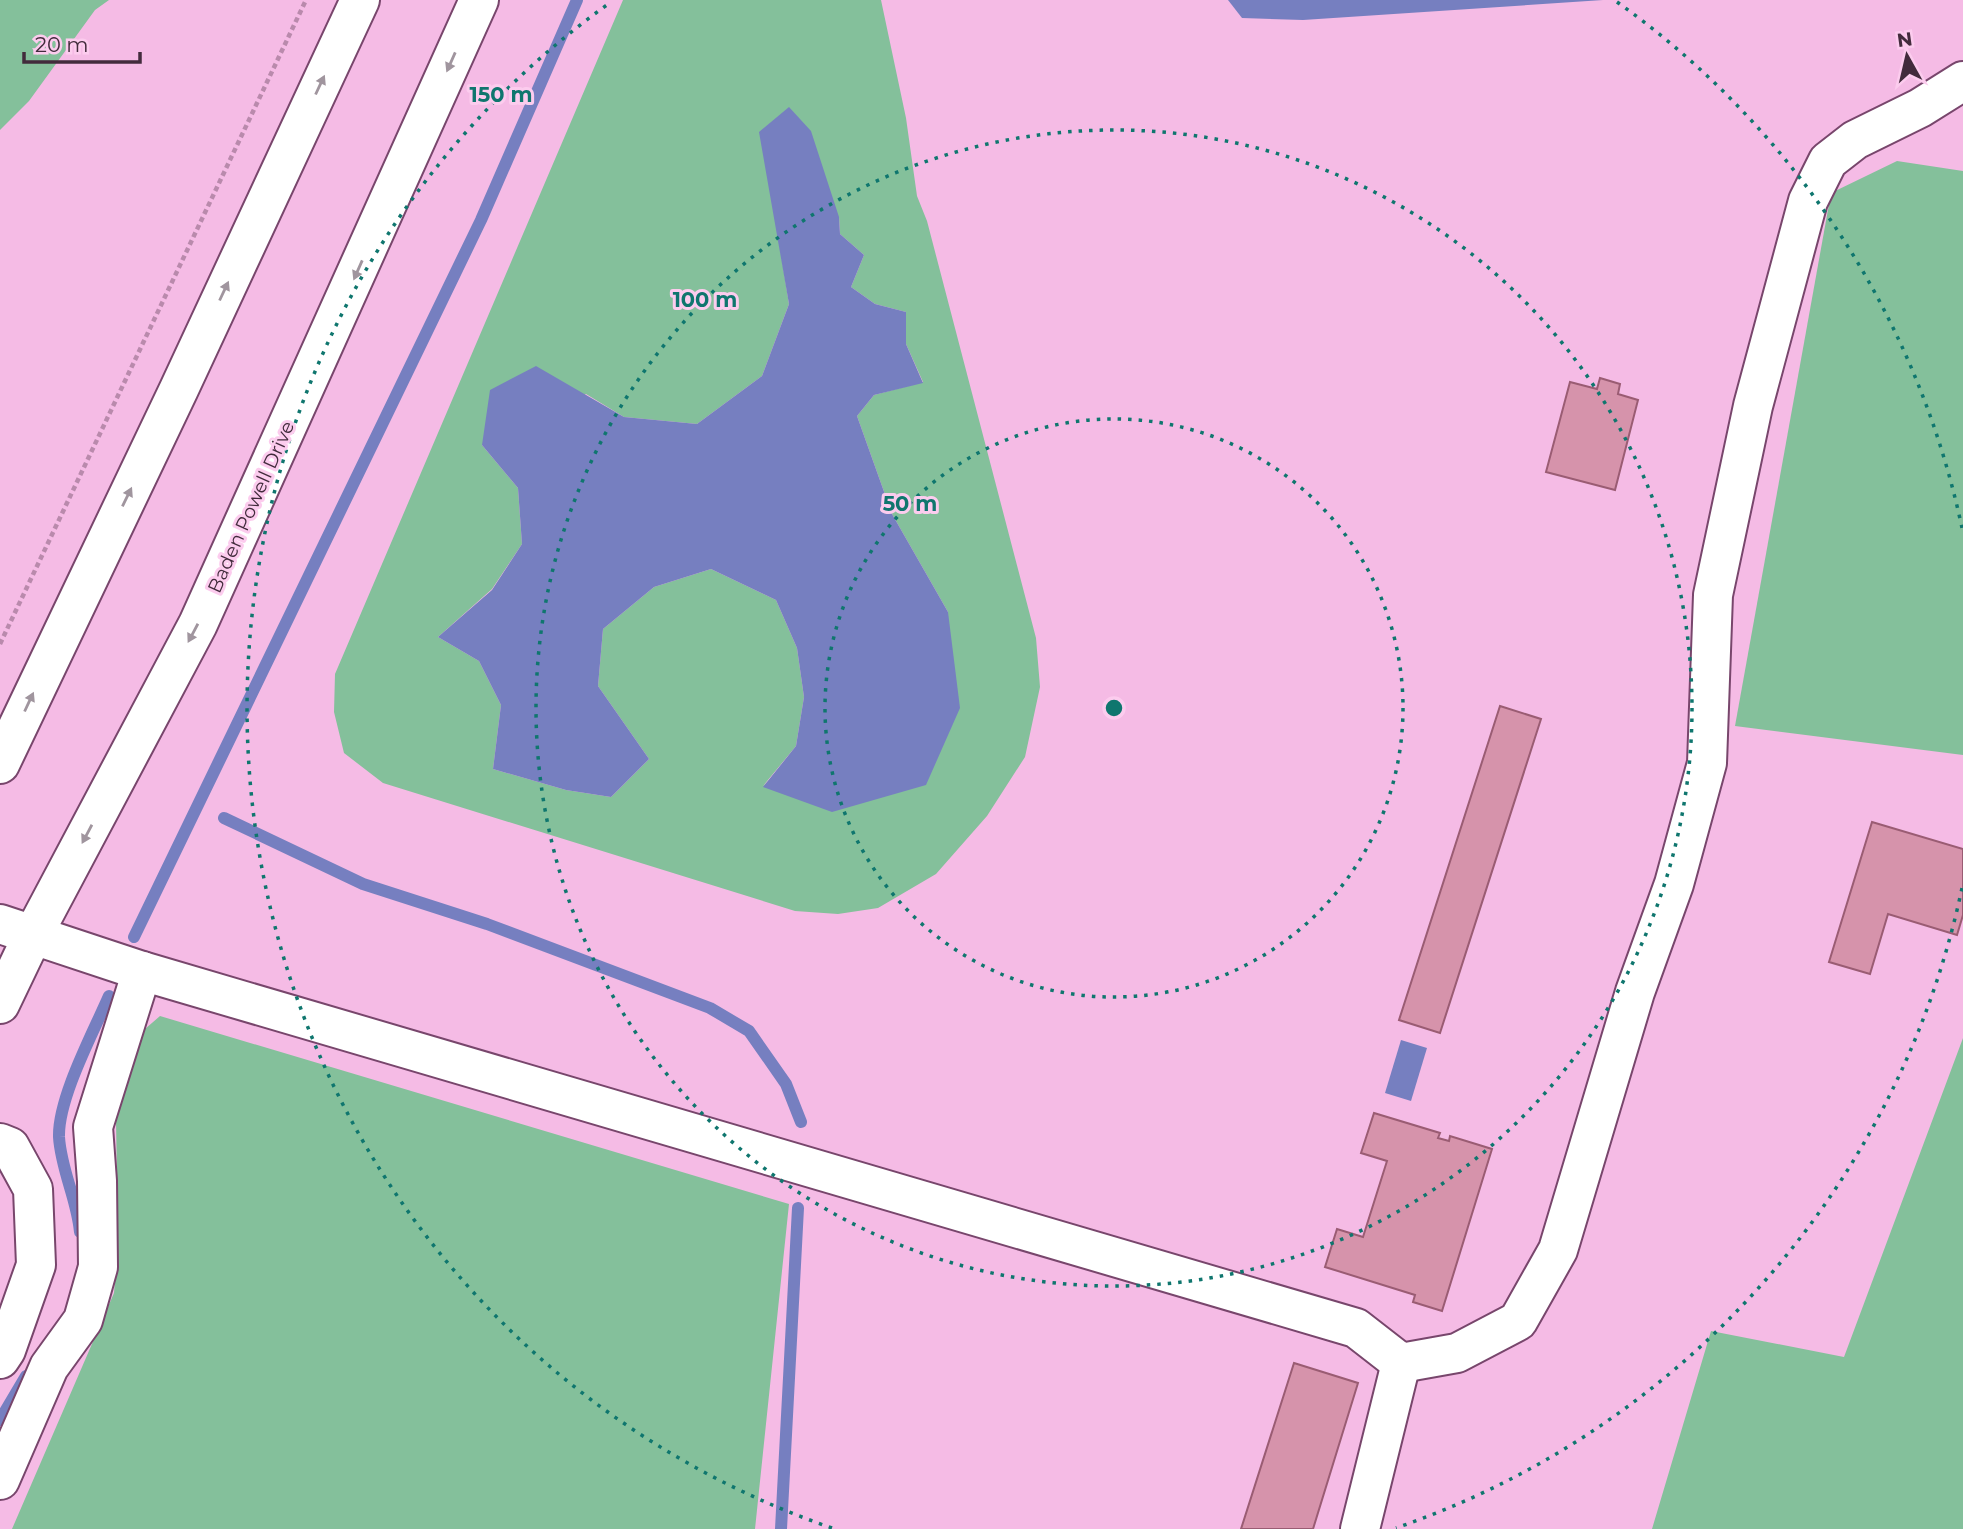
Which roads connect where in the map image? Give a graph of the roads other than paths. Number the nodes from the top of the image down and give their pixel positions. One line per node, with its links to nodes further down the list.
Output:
1 (360, 0): 4 (street, one-way to 1)
2 (479, 0): 5 (street, Baden Powell Drive, one-way to 5)
3 (1963, 81): 10 (street)
4 (0, 764)
5 (17, 930): 6 (street); 7 (street, Baden Powell Drive)
6 (142, 971): 10 (street); 11 (street)
7 (0, 1004)
8 (0, 1143): 9 (street)
9 (0, 1359)
10 (1401, 1363): 12 (street)
11 (0, 1480)
12 (1360, 1529)

